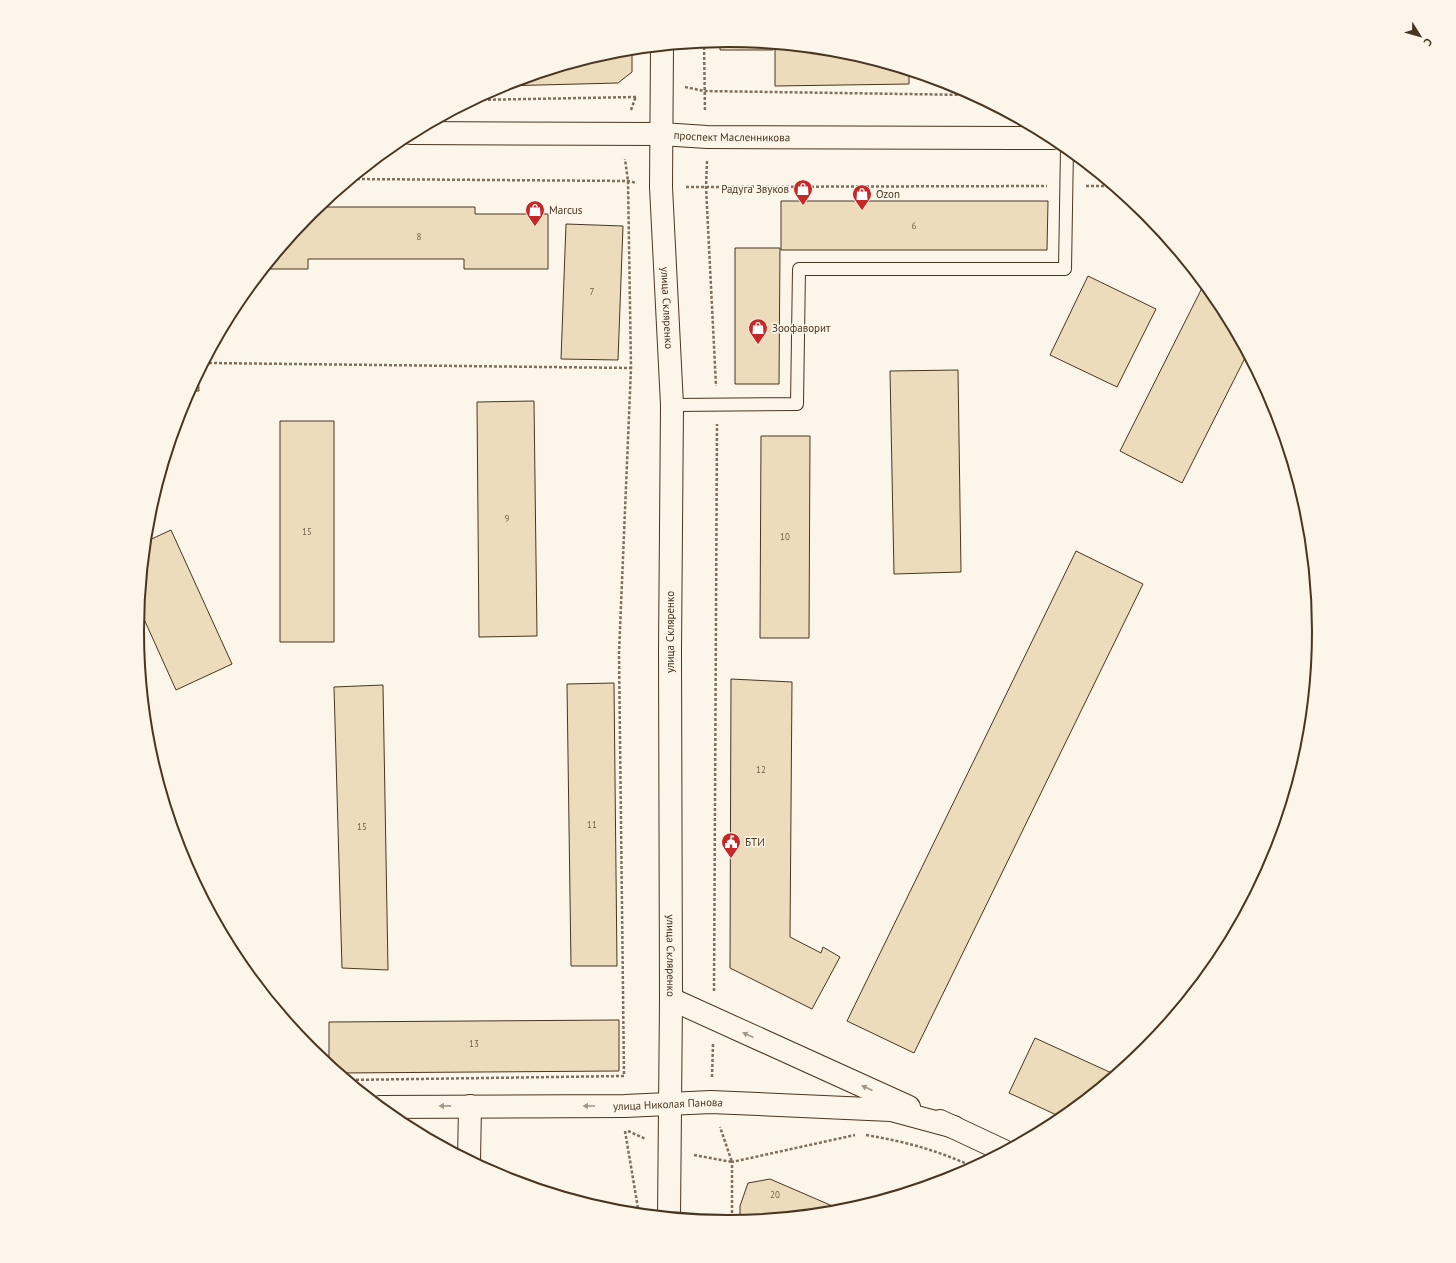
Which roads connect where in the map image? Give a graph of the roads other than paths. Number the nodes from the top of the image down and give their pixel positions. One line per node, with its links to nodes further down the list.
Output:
1 (662, 51): 3 (street, улица Скляренко)
2 (423, 133): 3 (street, проспект Масленникова)
3 (661, 134): 4 (street, проспект Масленникова); 6 (street, улица Скляренко)
4 (1040, 138)
5 (1067, 156): 6 (lane)
6 (672, 405): 7 (street, улица Скляренко)
7 (671, 999): 8 (street, улица Скляренко); 11 (street, улица Николая Панова, one-way to 7)
8 (670, 1103): 9 (street, улица Николая Панова, one-way to 9); 11 (street, улица Николая Панова); 14 (street, улица Скляренко)
9 (470, 1106): 10 (street, улица Николая Панова, one-way to 10); 13 (street)
10 (389, 1107)
11 (954, 1127): 12 (street, улица Николая Панова)
12 (1000, 1149)
13 (469, 1156)
14 (669, 1213)

